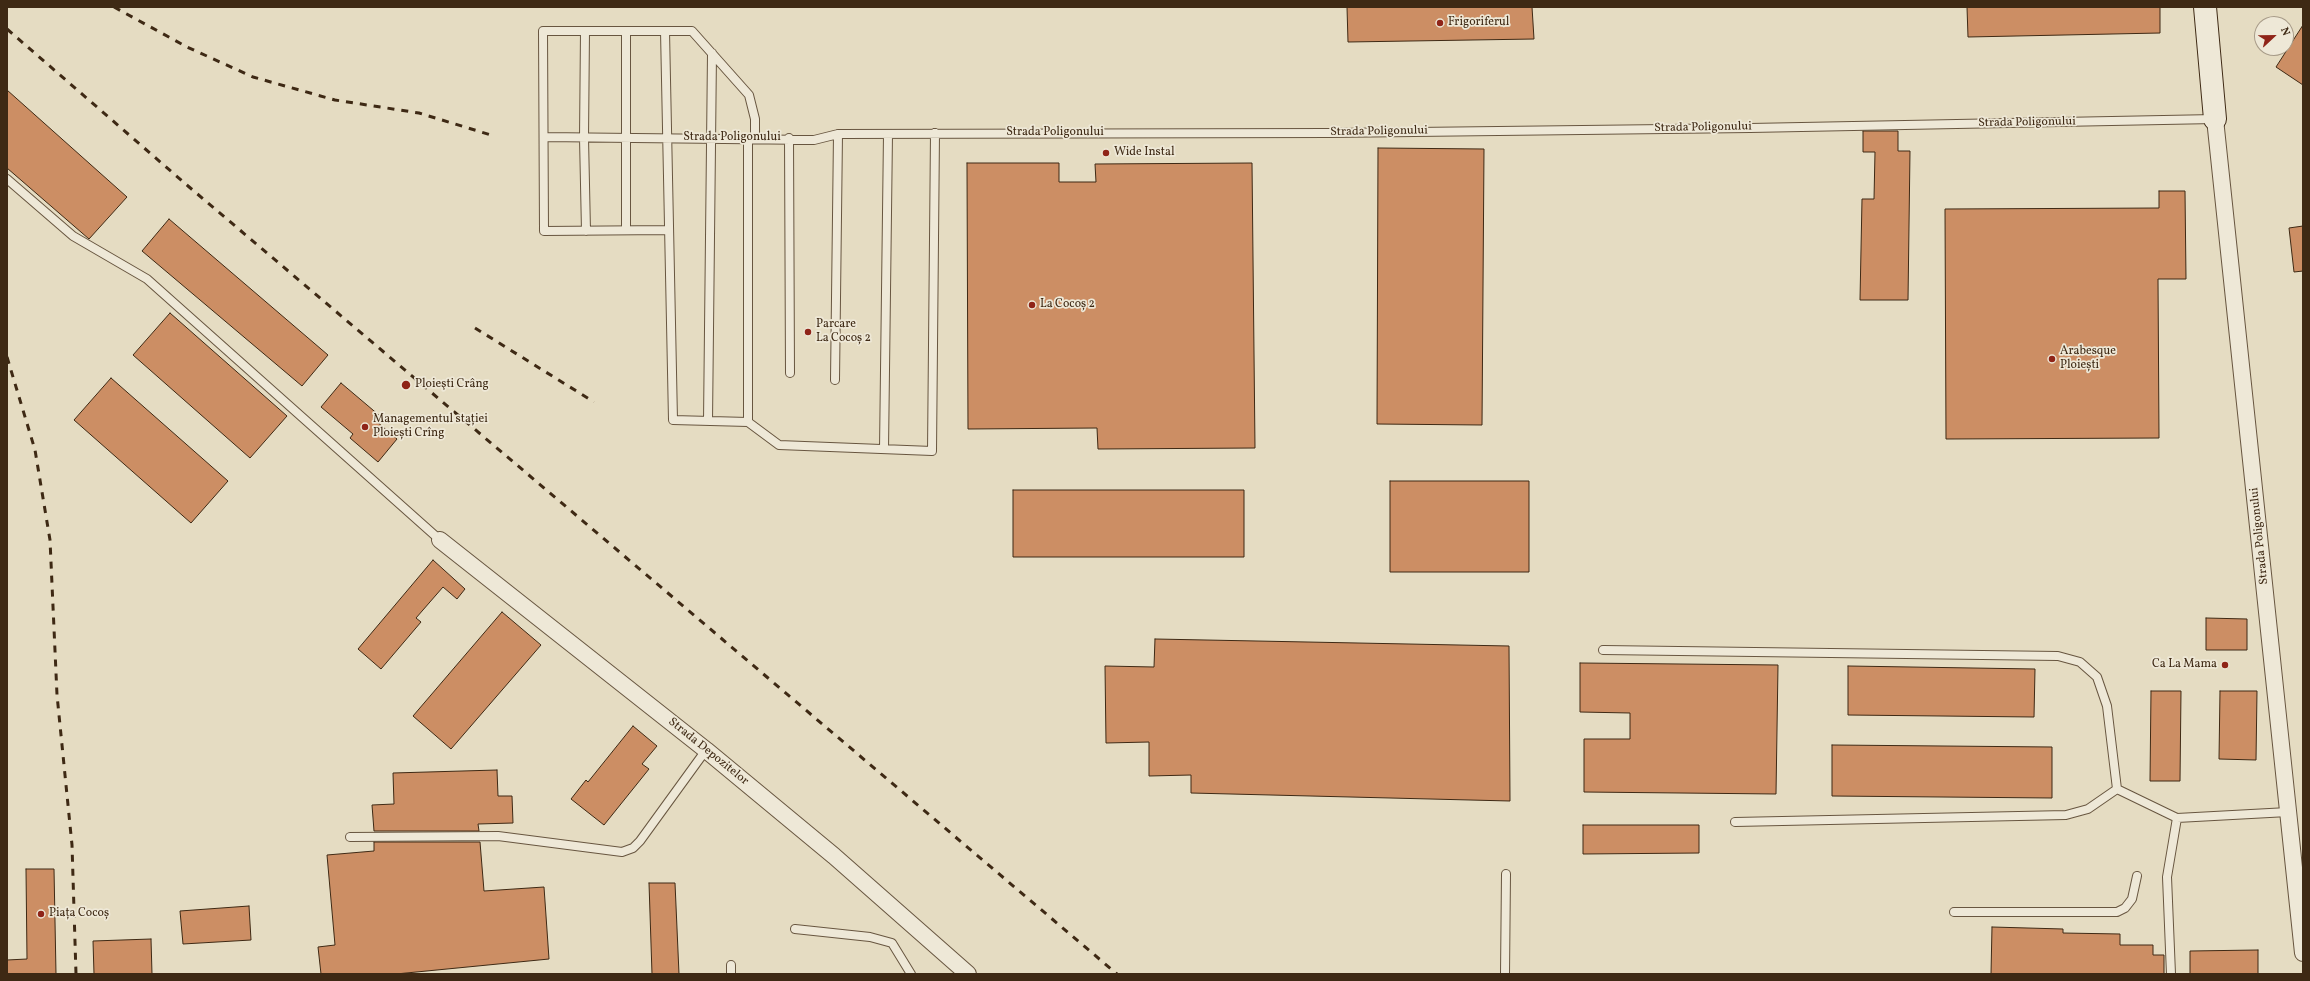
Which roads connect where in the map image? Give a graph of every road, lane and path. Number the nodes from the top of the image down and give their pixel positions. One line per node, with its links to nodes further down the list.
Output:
1 (2205, 7): 6 (street, Strada Poligonului)
2 (585, 31): 3 (lane); 10 (lane); 11 (lane)
3 (626, 31): 4 (lane); 12 (lane)
4 (665, 31): 5 (lane); 13 (lane)
5 (712, 53): 14 (lane); 15 (lane)
6 (2215, 119): 7 (lane, Strada Poligonului); 30 (street, Strada Poligonului)
7 (935, 133): 9 (lane, Strada Poligonului); 25 (lane)
8 (838, 134): 9 (lane, Strada Poligonului); 16 (lane, Strada Poligonului); 22 (lane)
9 (888, 134): 25 (lane)
10 (544, 137): 11 (lane, Strada Poligonului); 20 (lane)
11 (584, 138): 12 (lane, Strada Poligonului); 20 (lane)
12 (626, 138): 13 (lane, Strada Poligonului); 18 (lane)
13 (668, 138): 14 (lane, Strada Poligonului); 19 (lane)
14 (711, 138): 15 (lane, Strada Poligonului); 23 (lane)
15 (752, 138): 16 (lane, Strada Poligonului); 24 (lane)
16 (789, 138): 21 (lane)
17 (7, 179): 26 (lane)
18 (626, 230): 19 (lane); 20 (lane)
19 (669, 230): 23 (lane)
20 (586, 231)
21 (790, 373)
22 (835, 380)
23 (708, 421): 24 (lane)
24 (748, 422): 25 (lane)
25 (884, 449)
26 (440, 540): 28 (street, Strada Depozitelor)
27 (1603, 650): 29 (lane)
28 (706, 750): 33 (lane); 42 (street, Strada Depozitelor)
29 (2117, 789): 31 (lane); 32 (lane)
30 (2288, 812): 31 (lane); 38 (street, Strada Poligonului)
31 (2177, 818): 44 (lane)
32 (1735, 822)
33 (350, 838)
34 (1506, 874): 43 (lane)
35 (2137, 876): 36 (lane)
36 (1954, 912)
37 (794, 929): 41 (lane)
38 (2303, 953)
39 (731, 965): 40 (lane)
40 (731, 974)
41 (911, 974)
42 (968, 974)
43 (1505, 974)
44 (2171, 974)

